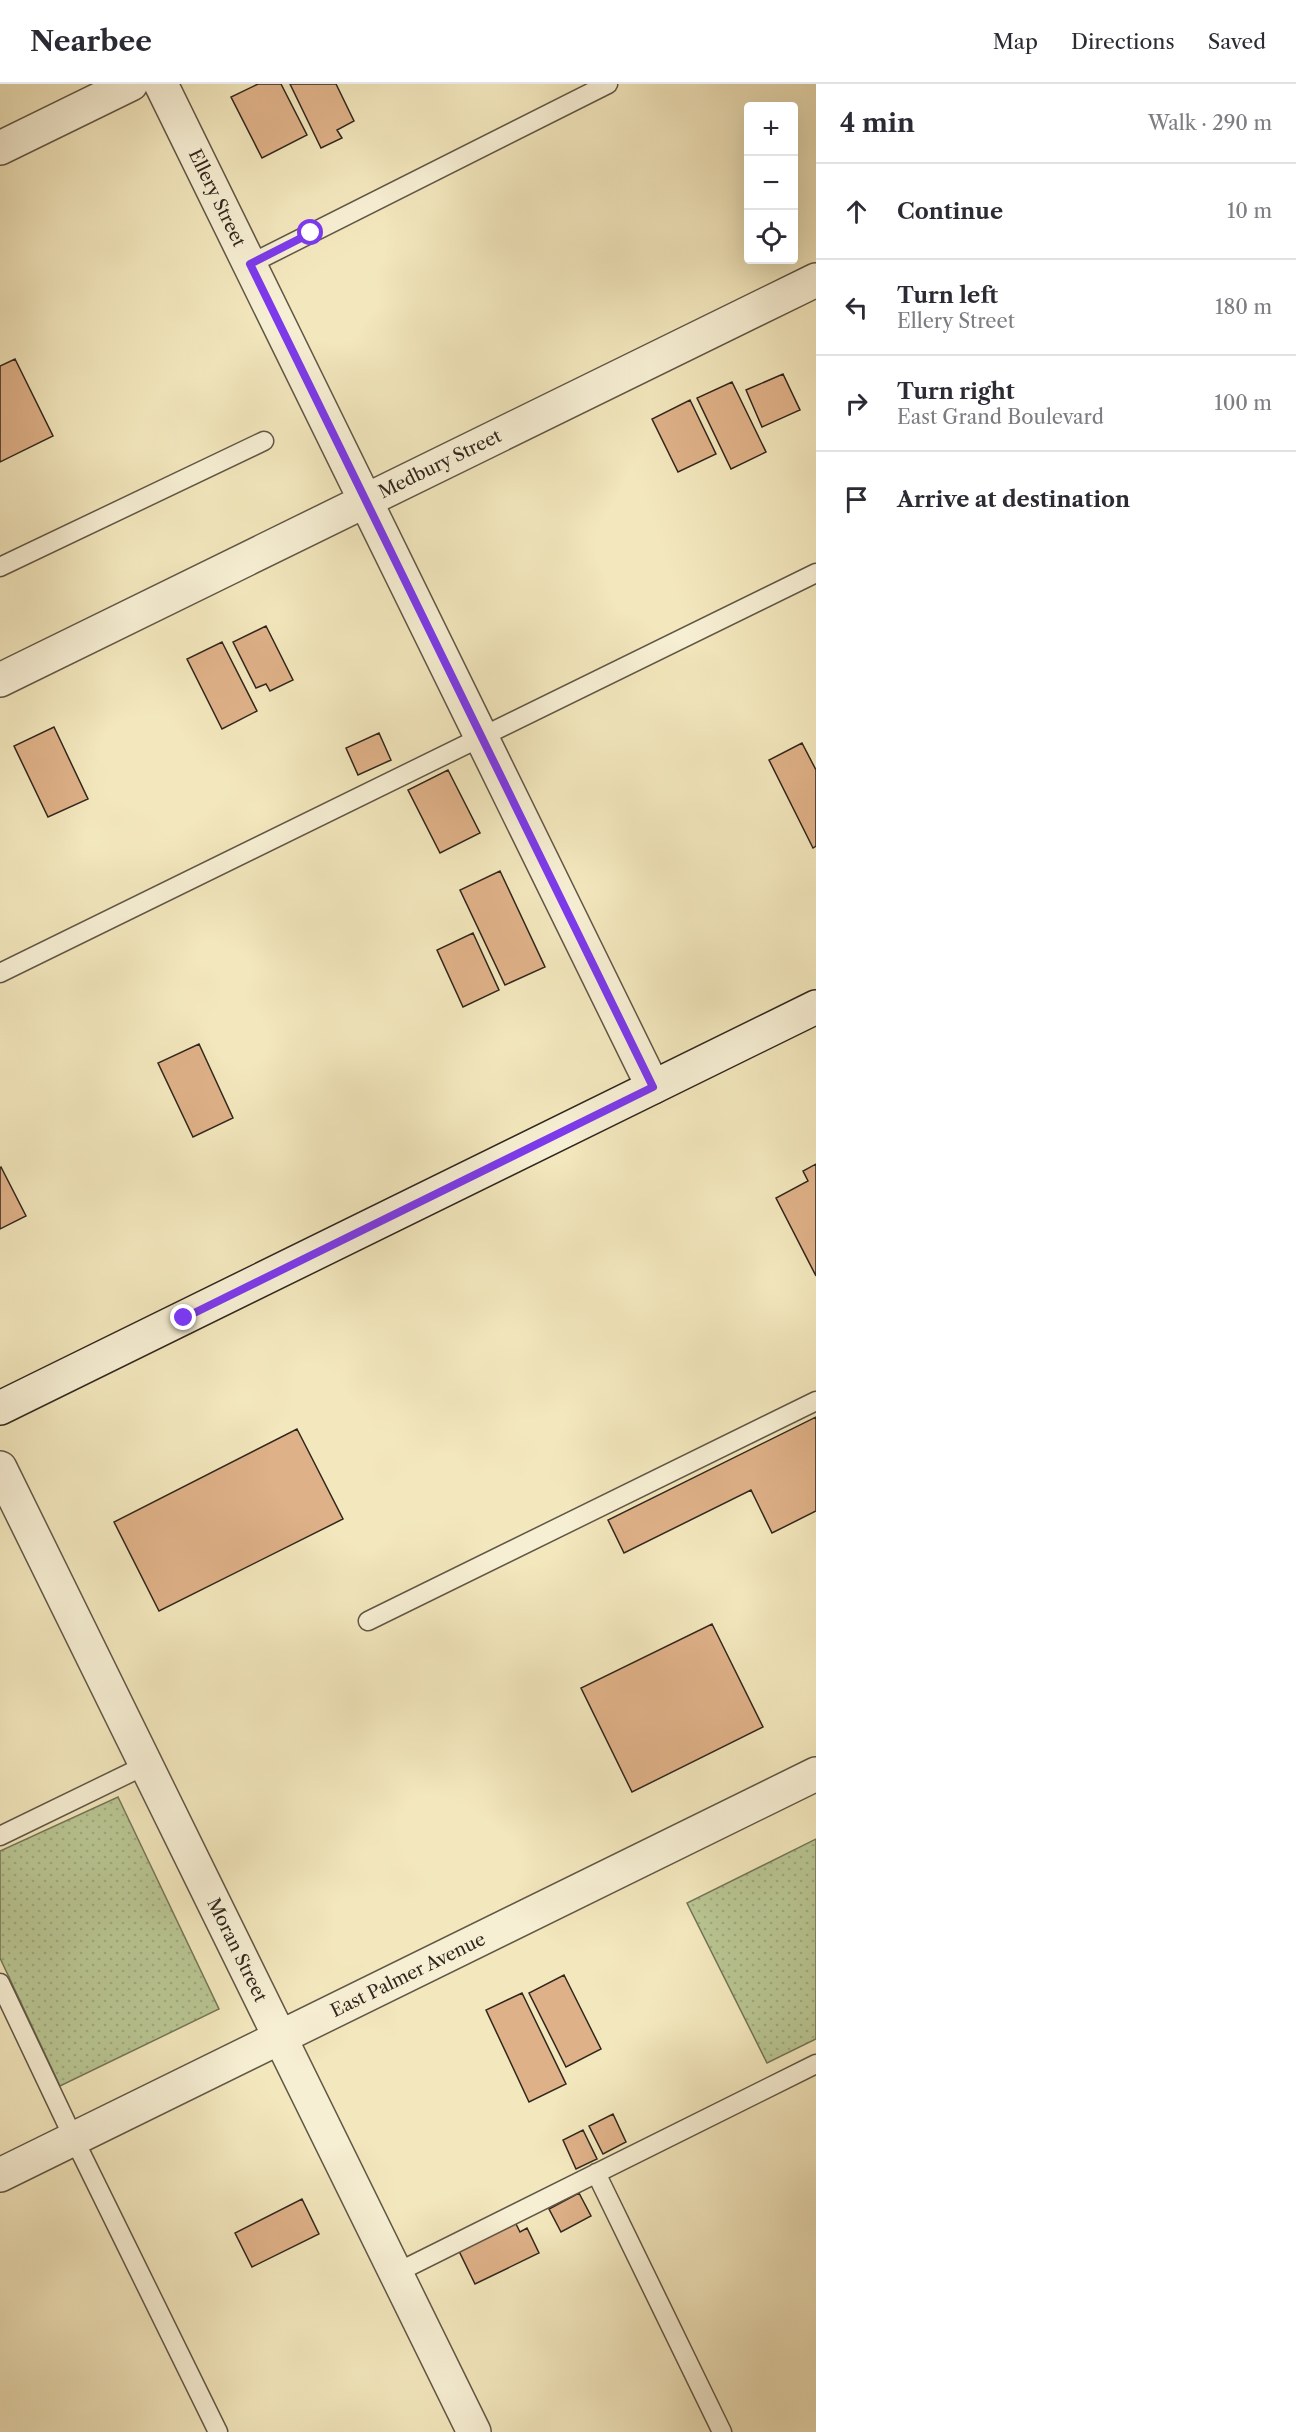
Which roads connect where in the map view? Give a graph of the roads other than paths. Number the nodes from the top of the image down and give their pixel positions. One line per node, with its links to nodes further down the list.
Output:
1 (132, 84): 4 (street)
2 (161, 84): 5 (street, Ellery Street)
3 (608, 84): 5 (lane)
4 (0, 148)
5 (250, 264): 8 (street, Ellery Street)
6 (816, 280): 8 (street, Medbury Street)
7 (264, 441): 9 (lane)
8 (366, 501): 11 (street, Medbury Street); 12 (street, Ellery Street)
9 (0, 567)
10 (816, 573): 12 (lane)
11 (0, 680)
12 (481, 735): 13 (lane); 15 (street, Ellery Street)
13 (0, 973)
14 (816, 1007): 15 (street)
15 (653, 1087): 17 (street)
16 (816, 1401): 19 (lane)
17 (0, 1408)
18 (0, 1468): 20 (street, Moran Street)
19 (368, 1621)
20 (146, 1765): 22 (lane); 24 (street, Moran Street)
21 (816, 1774): 24 (street, East Palmer Avenue)
22 (0, 1836)
23 (0, 1983): 26 (lane)
24 (280, 2038): 26 (street, East Palmer Avenue); 29 (street, Moran Street)
25 (816, 2064): 27 (lane)
26 (74, 2139): 28 (street, East Palmer Avenue); 30 (lane)
27 (596, 2173): 29 (lane); 32 (lane)
28 (0, 2175)
29 (396, 2273): 31 (street, Moran Street)
30 (218, 2432)
31 (474, 2432)
32 (722, 2432)

